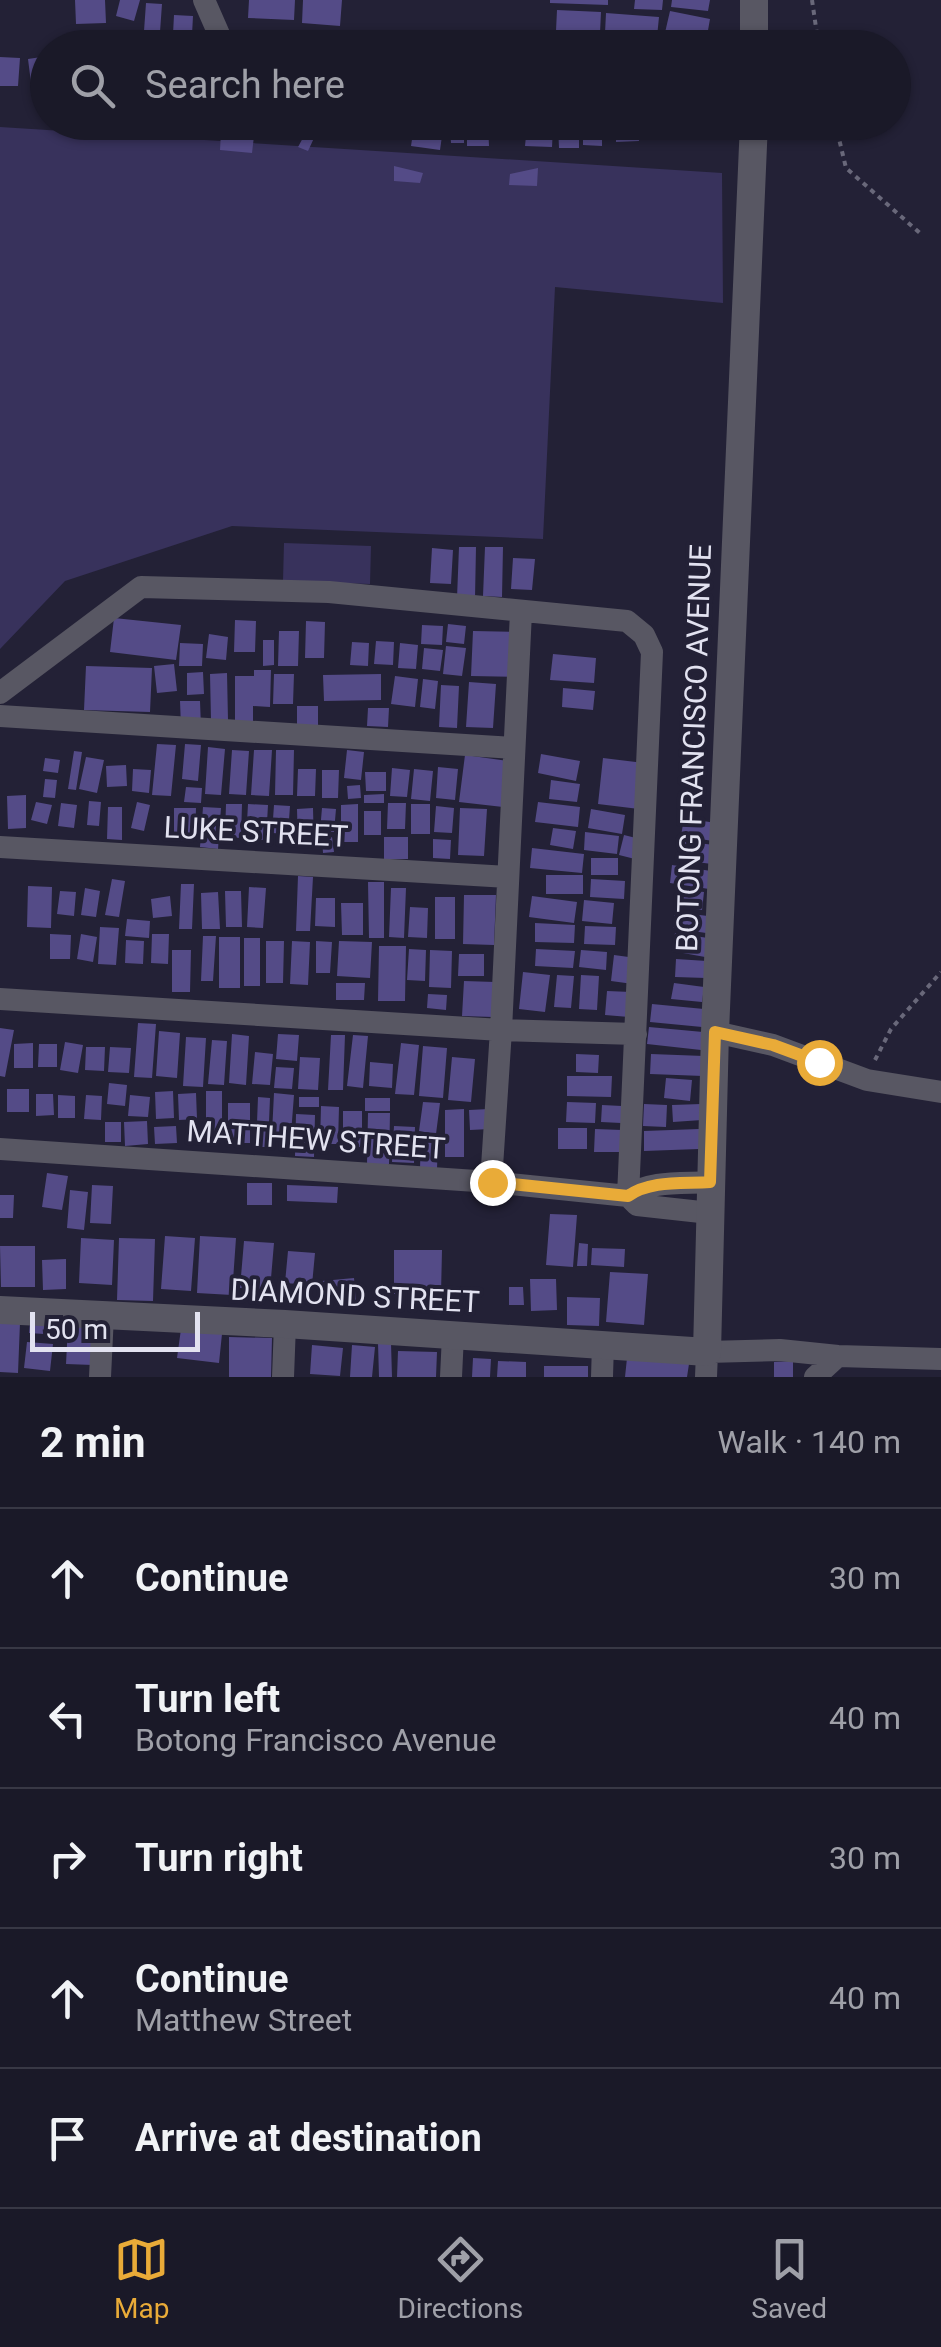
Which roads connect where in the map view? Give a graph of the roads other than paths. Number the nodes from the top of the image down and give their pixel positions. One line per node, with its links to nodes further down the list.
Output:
1 (204, 0): 3 (street)
2 (754, 0): 4 (street)
3 (217, 30)
4 (754, 30)
5 (753, 140): 14 (street, BOTONG FRANCISCO AVENUE)
6 (521, 612): 7 (street); 9 (street); 15 (street)
7 (0, 693)
8 (0, 716): 9 (street)
9 (513, 748): 11 (street)
10 (0, 847): 11 (street, LUKE STREET)
11 (508, 876): 13 (street)
12 (0, 999): 13 (street)
13 (501, 1030): 15 (street); 18 (street)
14 (715, 1032): 16 (street); 19 (street, BOTONG FRANCISCO AVENUE)
15 (636, 1034): 20 (street)
16 (941, 1092)
17 (0, 1149): 18 (street, MATTHEW STREET)
18 (492, 1182): 20 (street, MATTHEW STREET)
19 (710, 1182): 20 (street); 21 (street, BOTONG FRANCISCO AVENUE)
20 (628, 1196): 21 (street)
21 (710, 1213): 28 (street, BOTONG FRANCISCO AVENUE)
22 (0, 1310): 23 (street, DIAMOND STREET)
23 (103, 1314): 24 (street, DIAMOND STREET); 30 (street)
24 (285, 1324): 25 (street, DIAMOND STREET); 31 (street)
25 (452, 1335): 26 (street, DIAMOND STREET); 32 (street)
26 (603, 1344): 28 (street, DIAMOND STREET); 33 (street)
27 (941, 1359): 29 (street)
28 (706, 1364): 29 (street)
29 (837, 1366): 34 (street)
30 (100, 1377)
31 (283, 1377)
32 (450, 1377)
33 (602, 1377)
34 (815, 1377)

